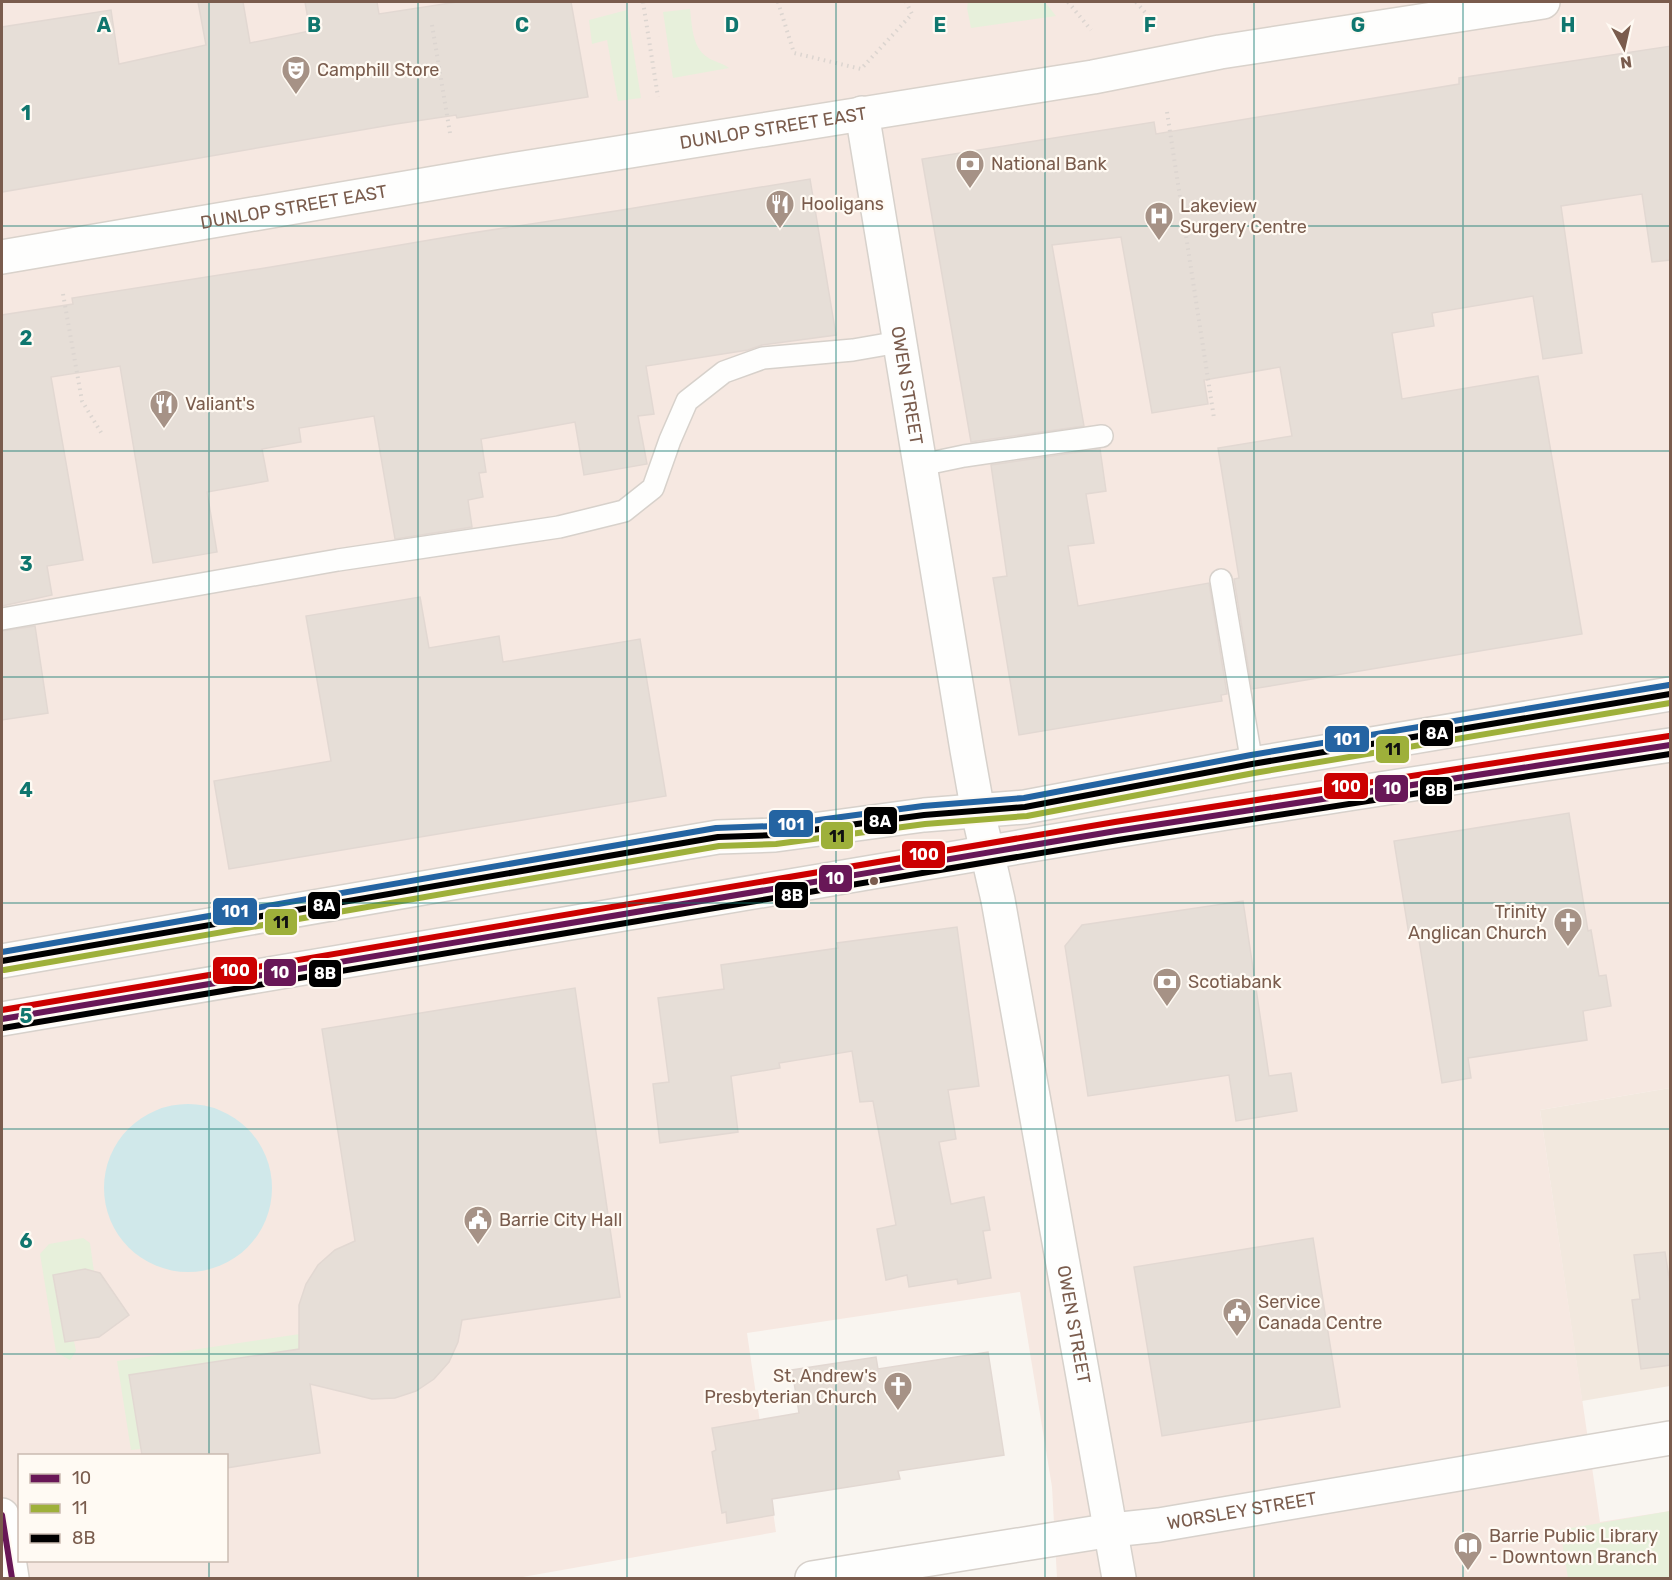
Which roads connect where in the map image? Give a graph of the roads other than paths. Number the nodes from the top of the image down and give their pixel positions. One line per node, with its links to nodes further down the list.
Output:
1 (1543, 2): 2 (street, DUNLOP STREET EAST)
2 (862, 113): 3 (street, DUNLOP STREET EAST); 4 (street, OWEN STREET)
3 (2, 257)
4 (899, 342): 6 (street, OWEN STREET); 8 (lane)
5 (1102, 436): 6 (lane)
6 (921, 465): 12 (street, OWEN STREET)
7 (1221, 580): 11 (lane)
8 (2, 619)
9 (1671, 694): 11 (street)
10 (1671, 745): 13 (street)
11 (1252, 764): 12 (street)
12 (978, 812): 13 (street, OWEN STREET); 14 (street)
13 (987, 853): 15 (street); 18 (street, OWEN STREET)
14 (2, 961)
15 (2, 1019)
16 (1671, 1438): 18 (street, WORSLEY STREET)
17 (2, 1515): 19 (street)
18 (1112, 1530): 20 (street, WORSLEY STREET); 21 (street, OWEN STREET)
19 (12, 1578)
20 (812, 1578)
21 (1119, 1578)

